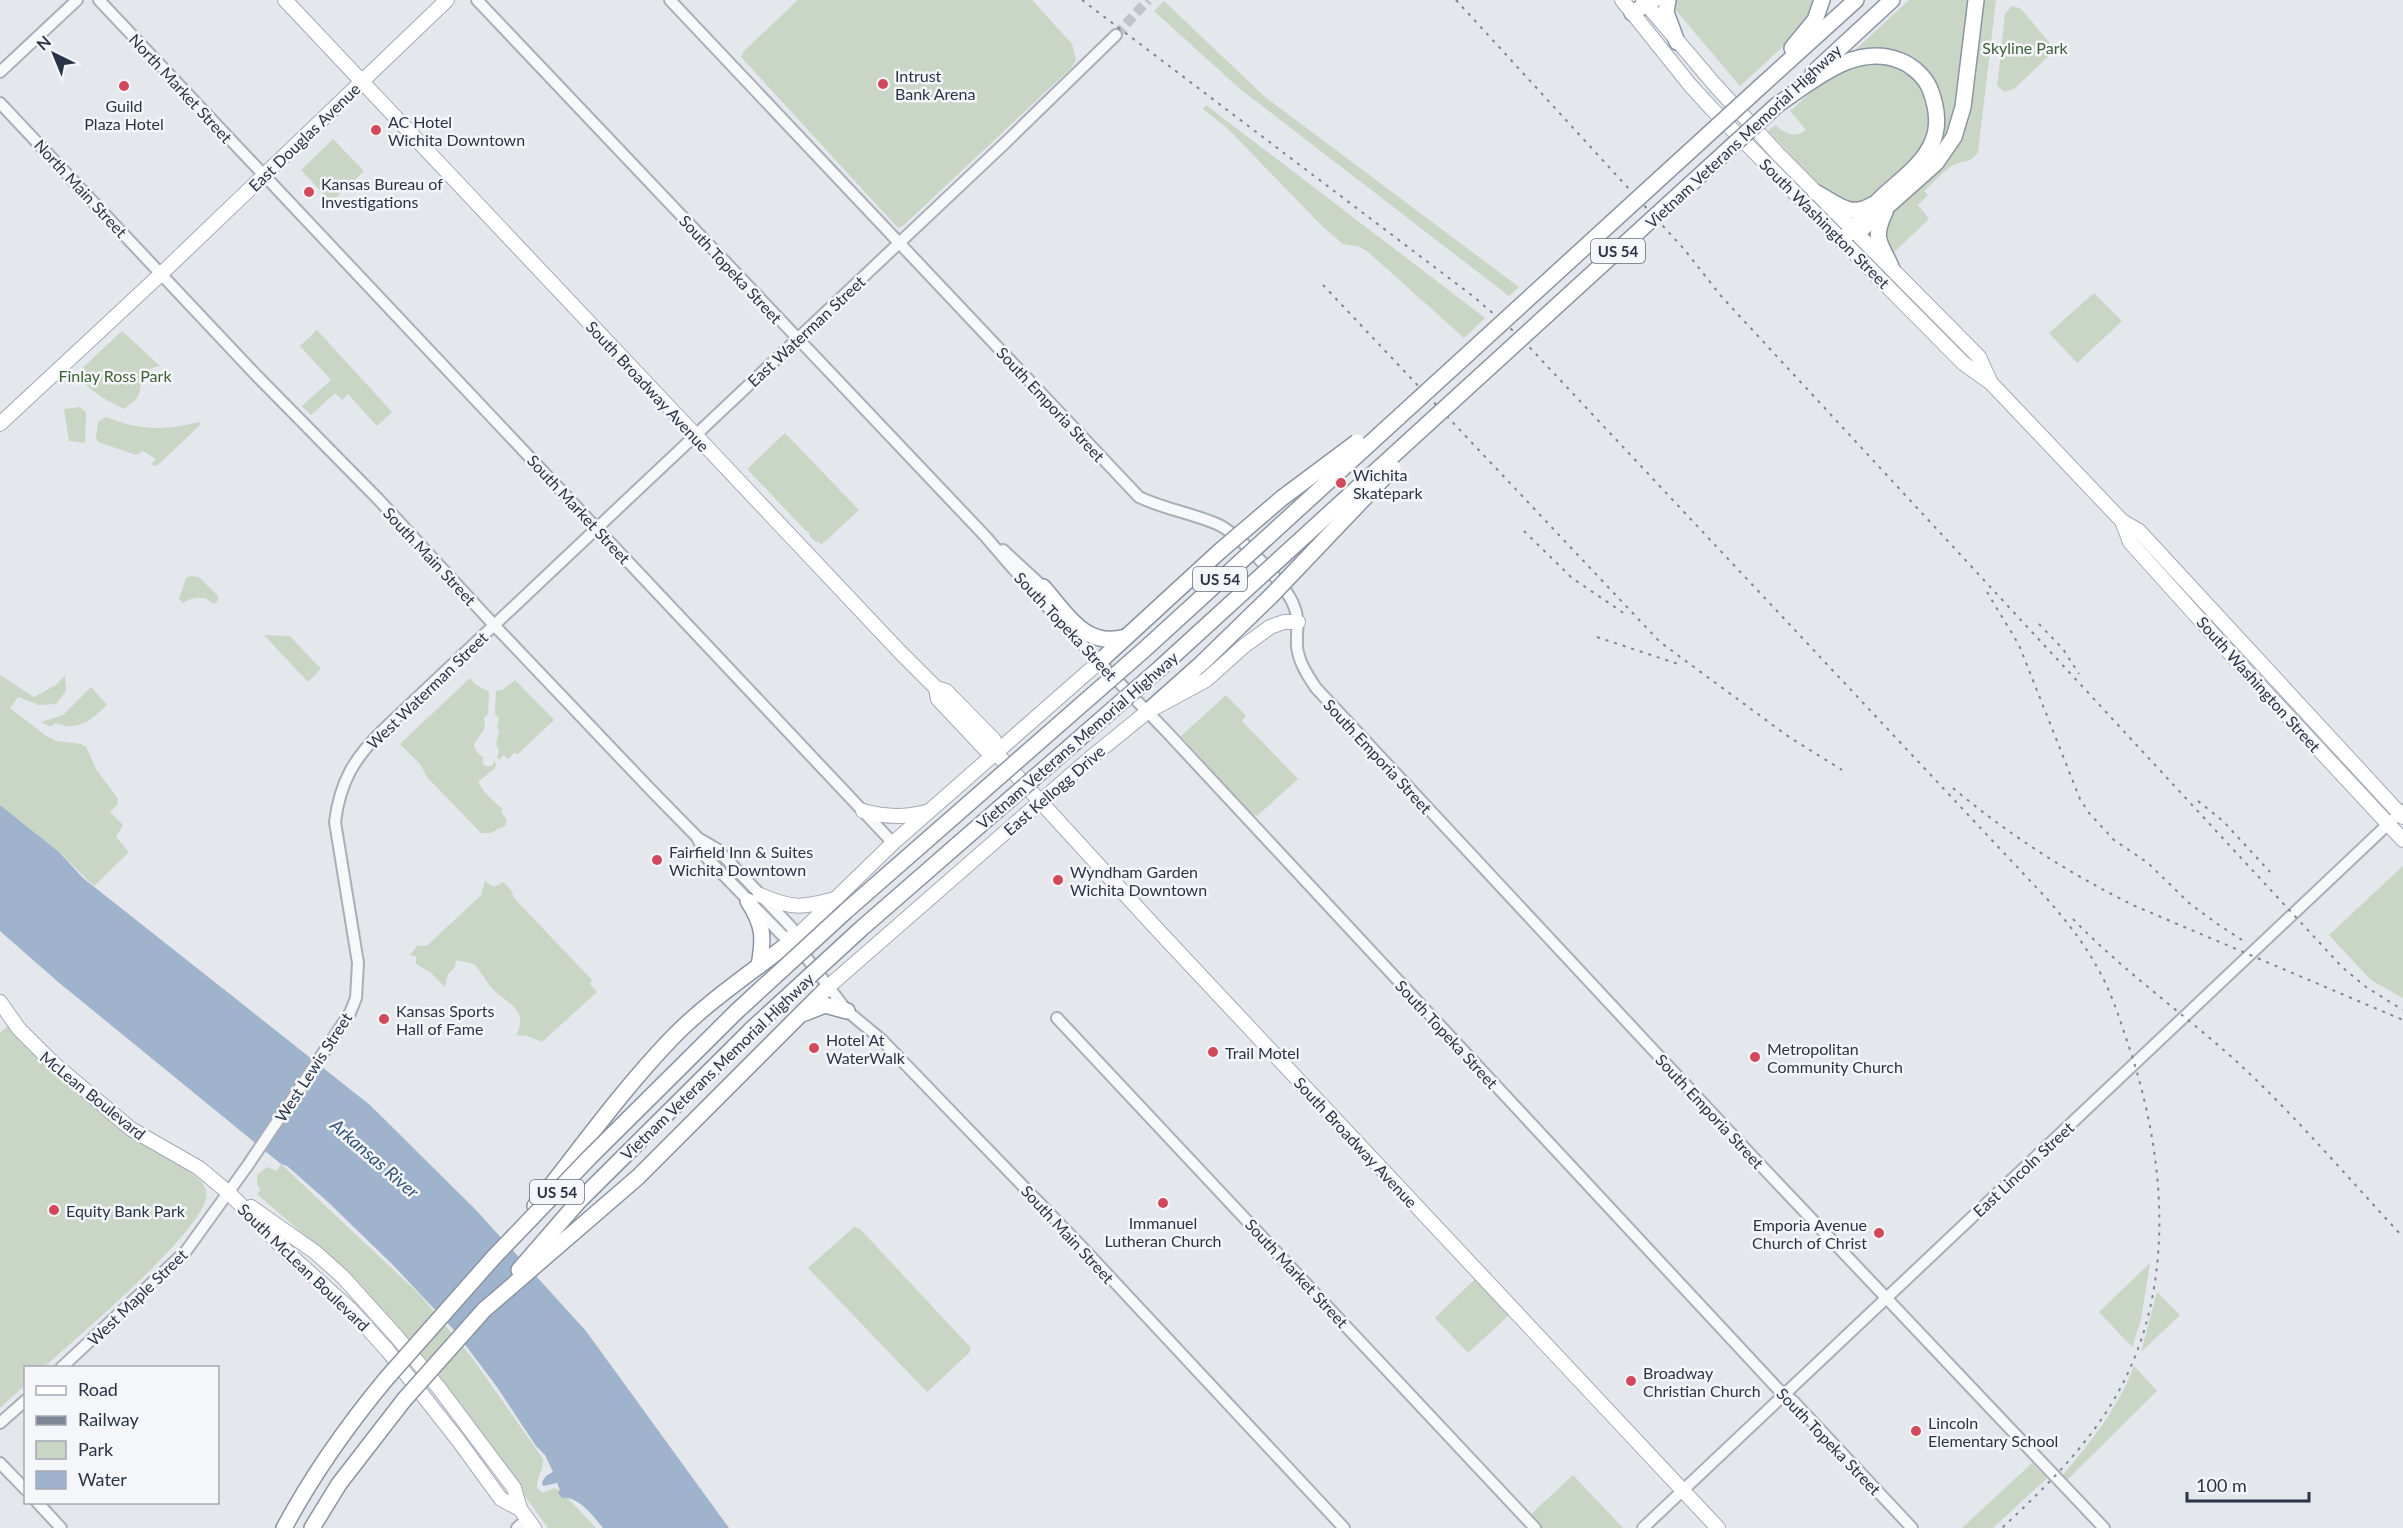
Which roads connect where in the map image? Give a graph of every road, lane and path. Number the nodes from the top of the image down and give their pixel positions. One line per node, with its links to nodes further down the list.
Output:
1 (76, 0): 17 (street)
2 (99, 0): 22 (street, North Market Street)
3 (285, 0): 18 (main road, South Broadway Avenue)
4 (447, 0): 18 (main road, East Douglas Avenue)
5 (477, 0): 29 (street, South Topeka Street)
6 (670, 0): 26 (street, South Emporia Street)
7 (1622, 0): 14 (main road, South Washington Street)
8 (1668, 0): 16 (highway)
9 (1822, 0): 19 (highway)
10 (1857, 0): 19 (highway, Vietnam Veterans Memorial Highway / US 54)
11 (1892, 0): 21 (highway, Vietnam Veterans Memorial Highway / US 54)
12 (1976, 0): 24 (highway)
13 (1646, 1): 14 (highway); 16 (main road, South Washington Street)
14 (1632, 13): 25 (main road, South Washington Street)
15 (1116, 35): 26 (street, East Waterman Street)
16 (1677, 42): 23 (main road, South Washington Street)
17 (0, 72)
18 (362, 81): 22 (main road, East Douglas Avenue); 34 (main road, South Broadway Avenue)
19 (1760, 87): 30 (highway, Vietnam Veterans Memorial Highway / US 54, bridge)
20 (0, 103): 28 (street, North Main Street)
21 (1777, 105): 24 (highway); 32 (highway, Vietnam Veterans Memorial Highway / US 54, bridge)
22 (264, 175): 28 (main road, East Douglas Avenue); 36 (street, South Market Street)
23 (1815, 192): 24 (highway); 25 (main road, South Washington Street)
24 (1882, 206): 25 (highway); 27 (highway)
25 (1849, 234): 27 (main road, South Washington Street); 31 (main road, South Washington Street)
26 (899, 243): 29 (street, East Waterman Street); 39 (street, South Emporia Street)
27 (1892, 269): 31 (main road, South Washington Street)
28 (161, 274): 33 (main road, East Douglas Avenue); 40 (street, South Main Street)
29 (797, 340): 34 (street, East Waterman Street); 37 (street, South Topeka Street)
30 (1442, 375): 41 (highway, bridge); 63 (highway, Vietnam Veterans Memorial Highway / US 54, bridge)
31 (1991, 382): 35 (main road, South Washington Street)
32 (1458, 397): 43 (highway, bridge); 65 (highway, Vietnam Veterans Memorial Highway / US 54, bridge)
33 (0, 424)
34 (696, 436): 36 (street, East Waterman Street); 44 (main road, South Broadway Avenue)
35 (2122, 521): 48 (main road, South Washington Street); 50 (main road, South Washington Street)
36 (597, 528): 40 (street, East Waterman Street); 46 (street, South Market Street)
37 (986, 537): 38 (street, South Topeka Street); 42 (street, South Topeka Street)
38 (1043, 587): 41 (highway)
39 (1298, 622): 43 (main road, East Kellogg Drive); 64 (street, South Emporia Street)
40 (494, 625): 49 (street, West Waterman Street); 53 (street, South Main Street)
41 (1126, 637): 42 (highway)
42 (1098, 663): 43 (street, South Topeka Street); 44 (main road)
43 (1148, 712): 45 (main road, East Kellogg Drive); 67 (street, South Topeka Street)
44 (996, 753): 45 (main road, South Broadway Avenue); 47 (main road)
45 (1040, 802): 57 (main road, East Kellogg Drive); 72 (main road, South Broadway Avenue)
46 (863, 811): 47 (main road); 52 (street, South Market Street)
47 (931, 811): 52 (main road)
48 (2402, 814): 50 (street, East Lincoln Street)
49 (335, 822): 62 (street, West Lewis Street)
50 (2388, 824): 51 (main road, South Washington Street); 64 (street, East Lincoln Street)
51 (2403, 840)
52 (893, 843): 54 (main road)
53 (754, 898): 54 (main road); 55 (street, South Main Street); 56 (highway)
54 (837, 898): 55 (main road)
55 (793, 940): 56 (highway); 57 (street, South Main Street)
56 (759, 966): 63 (highway, bridge)
57 (828, 987): 59 (street, South Main Street); 60 (highway)
58 (0, 1002): 62 (main road, McLean Boulevard)
59 (847, 1011): 60 (highway); 78 (street, South Main Street)
60 (797, 1018): 65 (highway)
61 (1058, 1018): 79 (street, South Market Street)
62 (229, 1193): 66 (street, West Maple Street); 74 (main road, South McLean Boulevard)
63 (494, 1257): 76 (highway, Vietnam Veterans Memorial Highway / US 54, bridge)
64 (1886, 1298): 67 (street, East Lincoln Street); 83 (street, South Emporia Street)
65 (484, 1310): 77 (highway, Vietnam Veterans Memorial Highway / US 54, bridge)
66 (64, 1366)
67 (1784, 1394): 72 (street, East Lincoln Street); 82 (street, South Topeka Street)
68 (24, 1402): 69 (street)
69 (0, 1423)
70 (0, 1463): 71 (street)
71 (24, 1488)
72 (1684, 1491): 80 (street, East Lincoln Street); 81 (main road, South Broadway Avenue)
73 (38, 1504): 75 (street)
74 (524, 1521)
75 (61, 1528)
76 (284, 1528)
77 (312, 1528)
78 (1344, 1528)
79 (1535, 1528)
80 (1643, 1528)
81 (1718, 1528)
82 (1912, 1528)
83 (2104, 1528)

